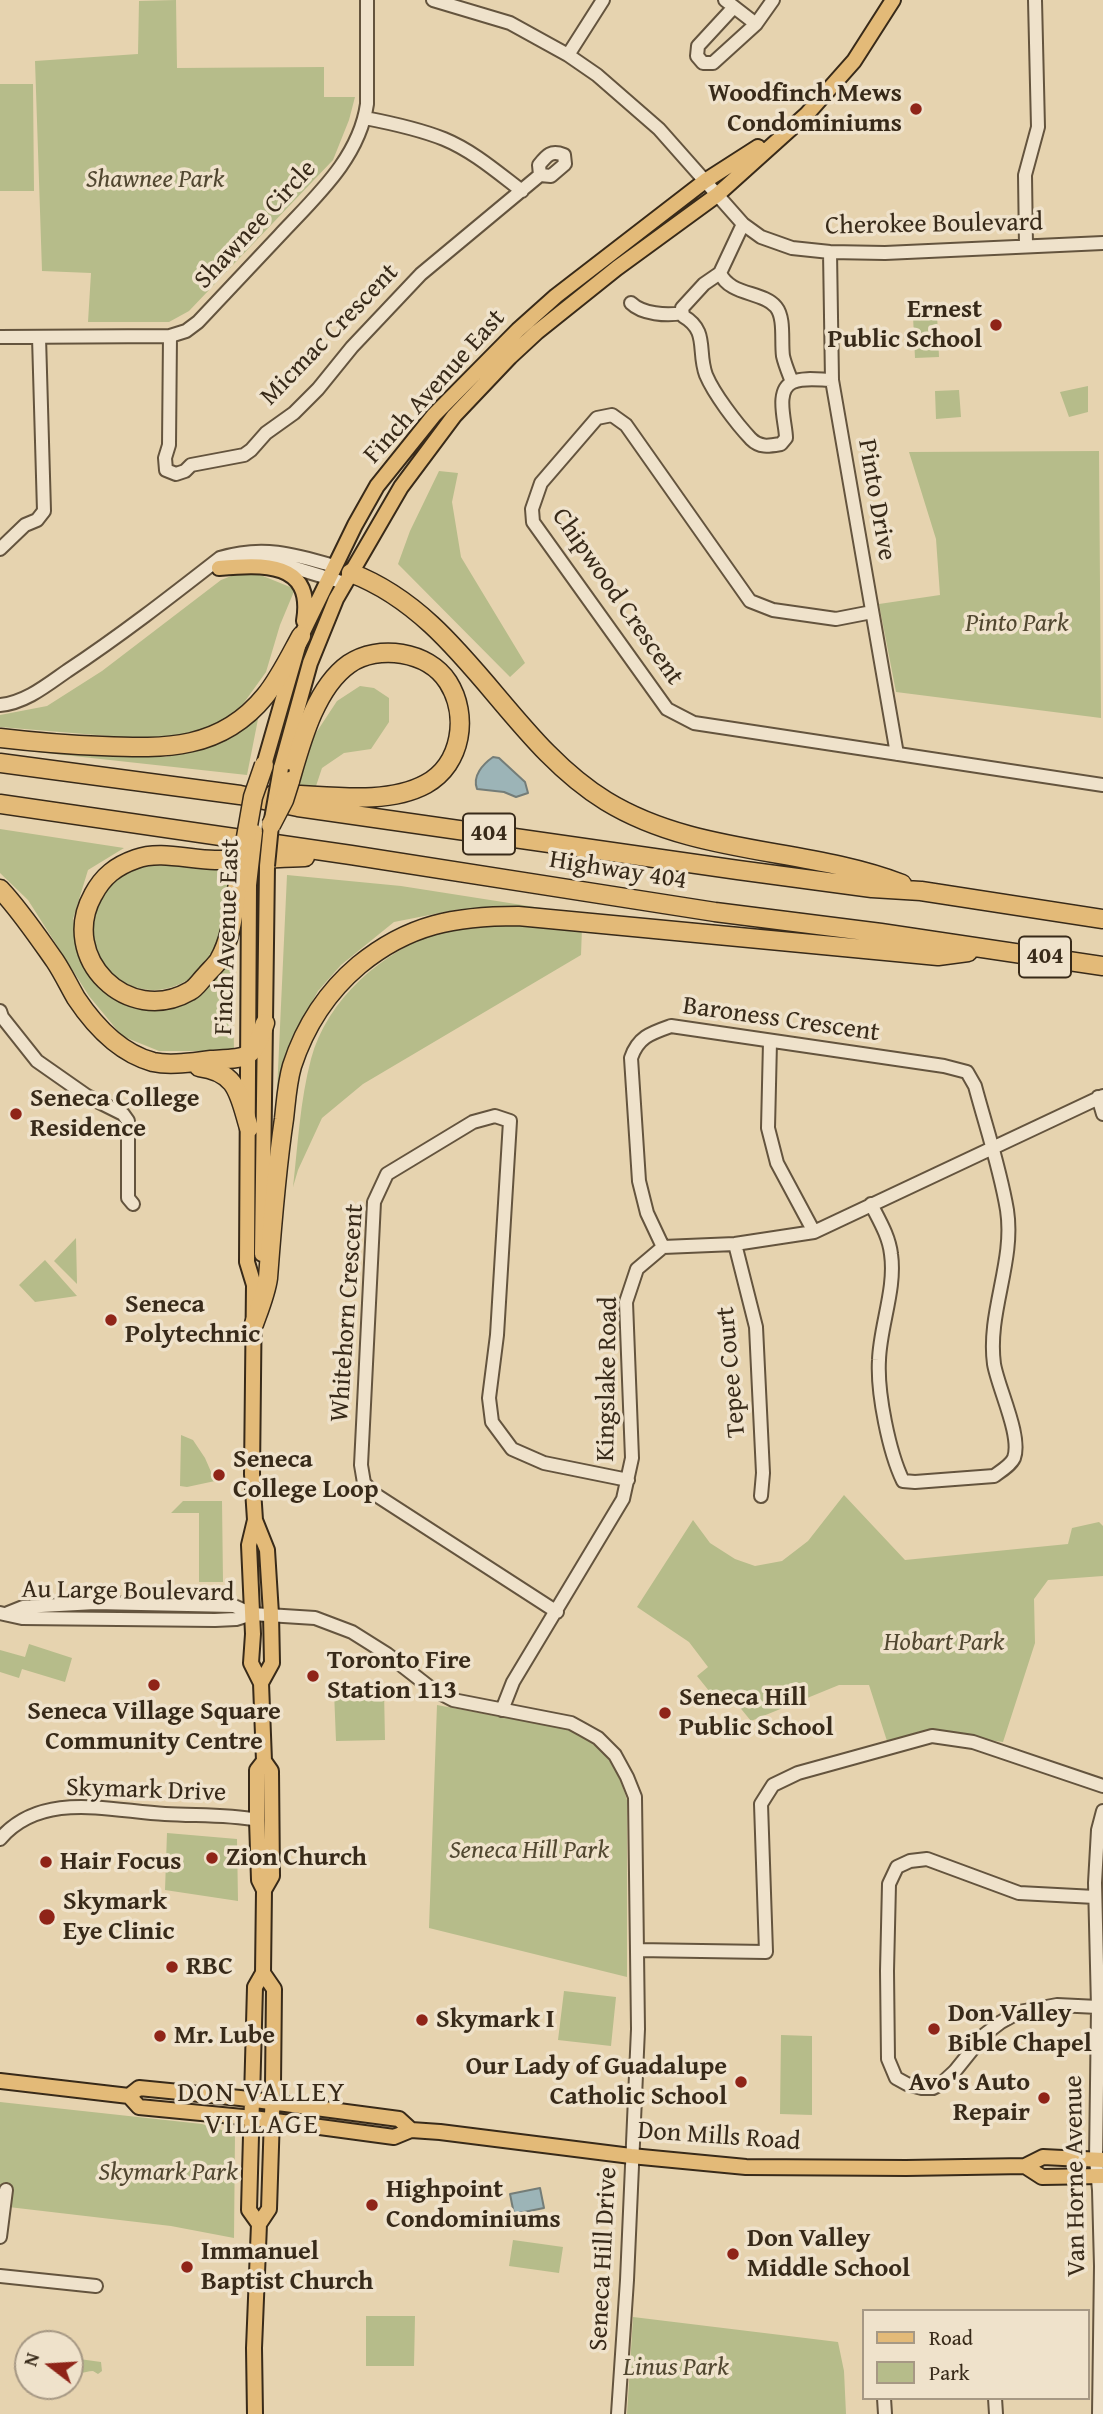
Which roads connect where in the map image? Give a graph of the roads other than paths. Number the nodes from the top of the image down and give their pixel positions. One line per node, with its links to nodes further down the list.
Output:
1 (367, 0): 11 (street, Shawnee Circle)
2 (433, 0): 8 (street, Cherokee Boulevard)
3 (603, 0): 10 (street)
4 (773, 0): 9 (street)
5 (893, 0): 12 (main road, Finch Avenue East)
6 (1035, 0): 19 (street)
7 (730, 4): 9 (street); 9 (street)
8 (469, 5): 10 (street, Cherokee Boulevard)
9 (756, 24)
10 (568, 55): 14 (street, Cherokee Boulevard)
11 (365, 118): 15 (street); 24 (street, Shawnee Circle)
12 (787, 130): 14 (main road, Finch Avenue East); 16 (main road, Finch Avenue East)
13 (540, 175): 15 (street, Micmac Crescent)
14 (705, 181): 16 (street, Cherokee Boulevard); 32 (main road, Finch Avenue East)
15 (522, 191): 24 (street, Micmac Crescent)
16 (717, 195): 17 (street, Cherokee Boulevard); 32 (main road, Finch Avenue East)
17 (743, 224): 20 (street, Cherokee Boulevard); 21 (street)
18 (1103, 243): 19 (street, Cherokee Boulevard)
19 (1026, 246): 20 (street, Cherokee Boulevard)
20 (830, 252): 27 (street, Pinto Drive)
21 (720, 273): 23 (street); 28 (street)
22 (631, 303): 23 (street)
23 (682, 313): 28 (street)
24 (170, 336): 26 (street, Shawnee Circle)
25 (0, 337): 26 (street, Shawnee Circle)
26 (39, 337): 29 (street)
27 (832, 380): 28 (street); 33 (street, Pinto Drive)
28 (792, 382)
29 (0, 549)
30 (219, 568): 31 (street); 32 (street); 34 (main road)
31 (201, 573): 32 (street); 35 (street)
32 (340, 575): 34 (main road, Finch Avenue East); 39 (main road, Finch Avenue East); 47 (highway)
33 (872, 611): 37 (street, Pinto Drive); 37 (street, Chipwood Crescent)
34 (301, 636): 36 (highway); 39 (main road, Finch Avenue East)
35 (0, 705)
36 (0, 738)
37 (897, 754): 40 (street, Chipwood Crescent)
38 (0, 763): 41 (highway, Highway 404 / 404)
39 (278, 771): 41 (highway); 43 (highway, bridge); 45 (highway, bridge)
40 (1103, 785)
41 (240, 795): 47 (highway, Highway 404 / 404)
42 (0, 804): 44 (highway, Highway 404 / 404)
43 (271, 825): 52 (main road, Finch Avenue East, bridge)
44 (351, 855): 45 (highway); 49 (highway, Highway 404 / 404)
45 (244, 884): 54 (main road, Finch Avenue East)
46 (0, 889): 55 (highway)
47 (922, 891): 48 (highway, Highway 404 / 404)
48 (1103, 919)
49 (988, 950): 50 (highway, Highway 404 / 404); 66 (highway)
50 (1103, 966)
51 (0, 1011): 61 (street)
52 (265, 1023): 54 (highway); 65 (main road, Finch Avenue East)
53 (770, 1042): 59 (street, Baroness Crescent); 62 (street); 64 (street, Baroness Crescent)
54 (249, 1054): 55 (highway); 58 (main road, Finch Avenue East)
55 (171, 1063): 58 (highway)
56 (1101, 1096): 57 (street); 59 (street)
57 (1103, 1114)
58 (249, 1128): 65 (main road, Finch Avenue East)
59 (991, 1148): 60 (street); 60 (street)
60 (871, 1204): 62 (street)
61 (133, 1205)
62 (814, 1232): 63 (street)
63 (735, 1244): 64 (street); 68 (street, Tepee Court)
64 (663, 1247): 67 (street, Kingslake Road)
65 (254, 1285): 66 (main road, Finch Avenue East)
66 (254, 1324): 69 (main road, Finch Avenue East)
67 (628, 1480): 70 (street, Kingslake Road); 70 (street, Whitehorn Crescent)
68 (761, 1496)
69 (255, 1520): 72 (main road, Finch Avenue East); 73 (main road, Finch Avenue East)
70 (557, 1612): 75 (street, Kingslake Road)
71 (4, 1613): 72 (street, Au Large Boulevard)
72 (252, 1614): 73 (street, Seneca Hill Drive); 74 (main road, Finch Avenue East)
73 (271, 1614): 74 (main road, Finch Avenue East); 75 (street, Seneca Hill Drive)
74 (261, 1683): 76 (main road, Finch Avenue East)
75 (502, 1710): 83 (street, Seneca Hill Drive)
76 (264, 1761): 79 (main road, Finch Avenue East); 81 (main road, Finch Avenue East)
77 (1103, 1786): 83 (street)
78 (1103, 1811): 82 (street, Van Horne Avenue)
79 (257, 1820): 80 (street, Skymark Drive); 81 (main road, Finch Avenue East)
80 (0, 1839)
81 (264, 1890): 84 (main road, Finch Avenue East)
82 (1095, 1897): 85 (street, Van Horne Avenue); 85 (street)
83 (637, 1950): 93 (street, Seneca Hill Drive)
84 (262, 1973): 88 (main road, Finch Avenue East); 89 (main road, Finch Avenue East)
85 (1098, 2007): 94 (street, Van Horne Avenue)
86 (0, 2081): 87 (main road, Don Mills Road)
87 (129, 2095): 88 (main road, Don Mills Road); 90 (main road, Don Mills Road)
88 (253, 2100): 89 (main road, Don Mills Road); 90 (main road, Finch Avenue East)
89 (272, 2103): 91 (main road, Finch Avenue East); 92 (main road, Don Mills Road)
90 (253, 2118): 91 (main road, Don Mills Road); 98 (main road, Finch Avenue East)
91 (271, 2121): 92 (main road, Don Mills Road); 98 (main road, Finch Avenue East)
92 (411, 2130): 93 (main road, Don Mills Road)
93 (631, 2156): 95 (main road, Don Mills Road); 103 (street, Seneca Hill Drive)
94 (1100, 2160): 95 (main road, Don Mills Road); 96 (street, Van Horne Avenue)
95 (1025, 2166): 96 (main road, Don Mills Road)
96 (1100, 2176): 104 (street, Van Horne Avenue)
97 (6, 2190): 99 (street)
98 (259, 2224): 102 (main road, Finch Avenue East)
99 (0, 2237)
100 (0, 2276): 101 (street)
101 (96, 2286)
102 (255, 2414)
103 (618, 2414)
104 (1099, 2414)

